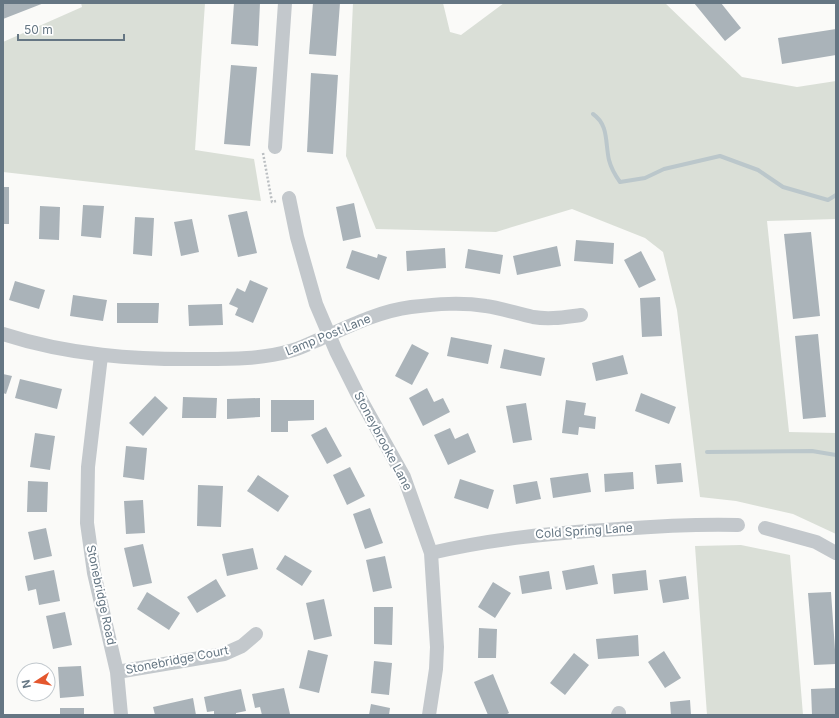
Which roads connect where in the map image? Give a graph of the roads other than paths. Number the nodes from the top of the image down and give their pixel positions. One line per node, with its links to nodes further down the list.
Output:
1 (285, 3): 2 (street)
2 (276, 147)
3 (289, 198): 6 (street, Stoneybrooke Lane)
4 (581, 315): 6 (street, Lamp Post Lane)
5 (3, 334): 7 (street, Lamp Post Lane)
6 (329, 335): 7 (street, Lamp Post Lane); 10 (street, Stoneybrooke Lane)
7 (101, 356): 13 (street, Stonebridge Road)
8 (738, 525): 10 (street, Cold Spring Lane)
9 (765, 528): 11 (street)
10 (431, 553): 15 (street, Stoneybrooke Lane)
11 (836, 553)
12 (256, 634): 13 (street, Stonebridge Court)
13 (117, 672): 14 (street, Stonebridge Road)
14 (121, 715)
15 (429, 715)

